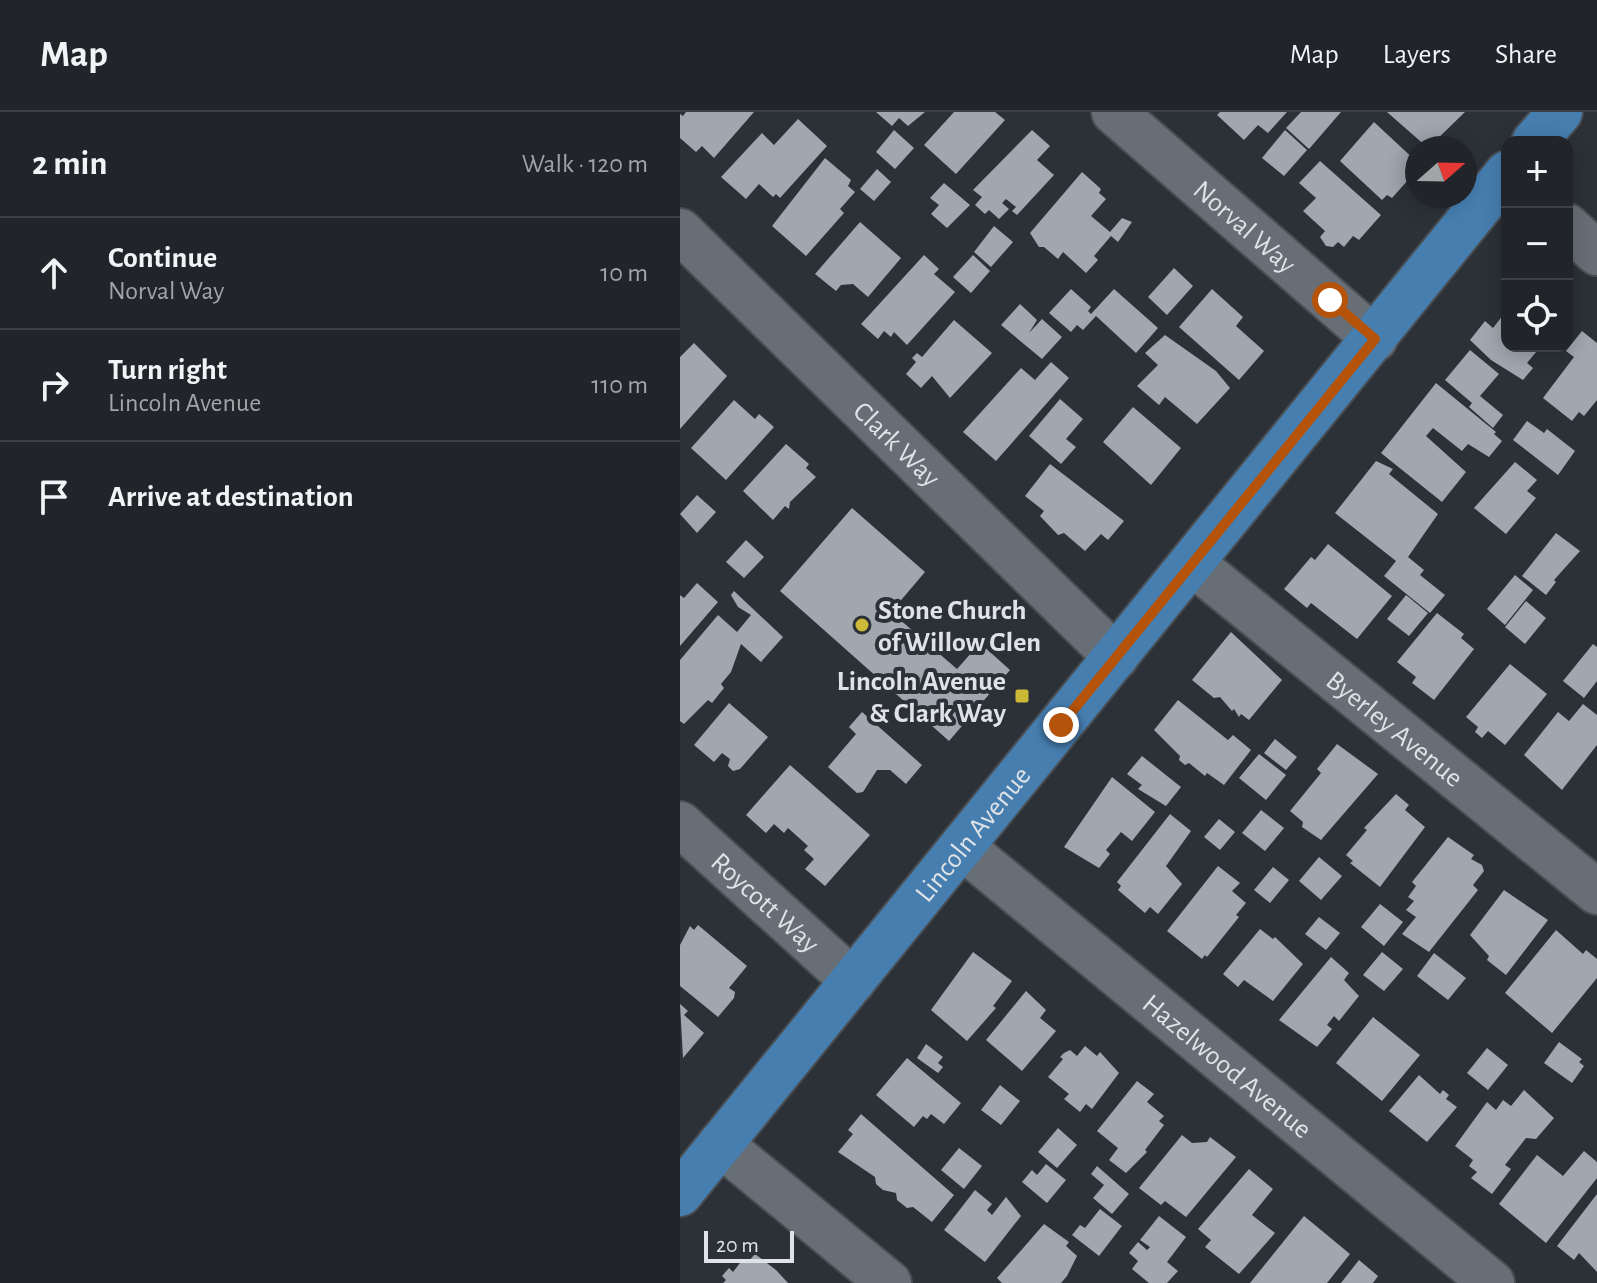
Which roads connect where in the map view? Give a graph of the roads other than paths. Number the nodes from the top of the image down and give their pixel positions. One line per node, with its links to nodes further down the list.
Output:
1 (1114, 112): 8 (street, Norval Way)
2 (1560, 112): 3 (main road)
3 (1539, 136)
4 (1501, 181): 8 (main road, Lincoln Avenue)
5 (680, 231): 10 (street, Clark Way)
6 (1573, 231): 7 (street)
7 (1597, 253)
8 (1375, 339): 9 (main road, Lincoln Avenue)
9 (1192, 563): 10 (main road, Lincoln Avenue); 13 (street, Byerley Avenue)
10 (1116, 657): 12 (main road, Lincoln Avenue)
11 (680, 824): 14 (street, Roycott Way)
12 (962, 847): 14 (main road, Lincoln Avenue); 18 (street, Hazelwood Avenue)
13 (1597, 892)
14 (853, 981): 15 (main road, Lincoln Avenue)
15 (720, 1144): 16 (main road, Lincoln Avenue); 17 (street)
16 (680, 1194)
17 (889, 1283)
18 (1492, 1283)

